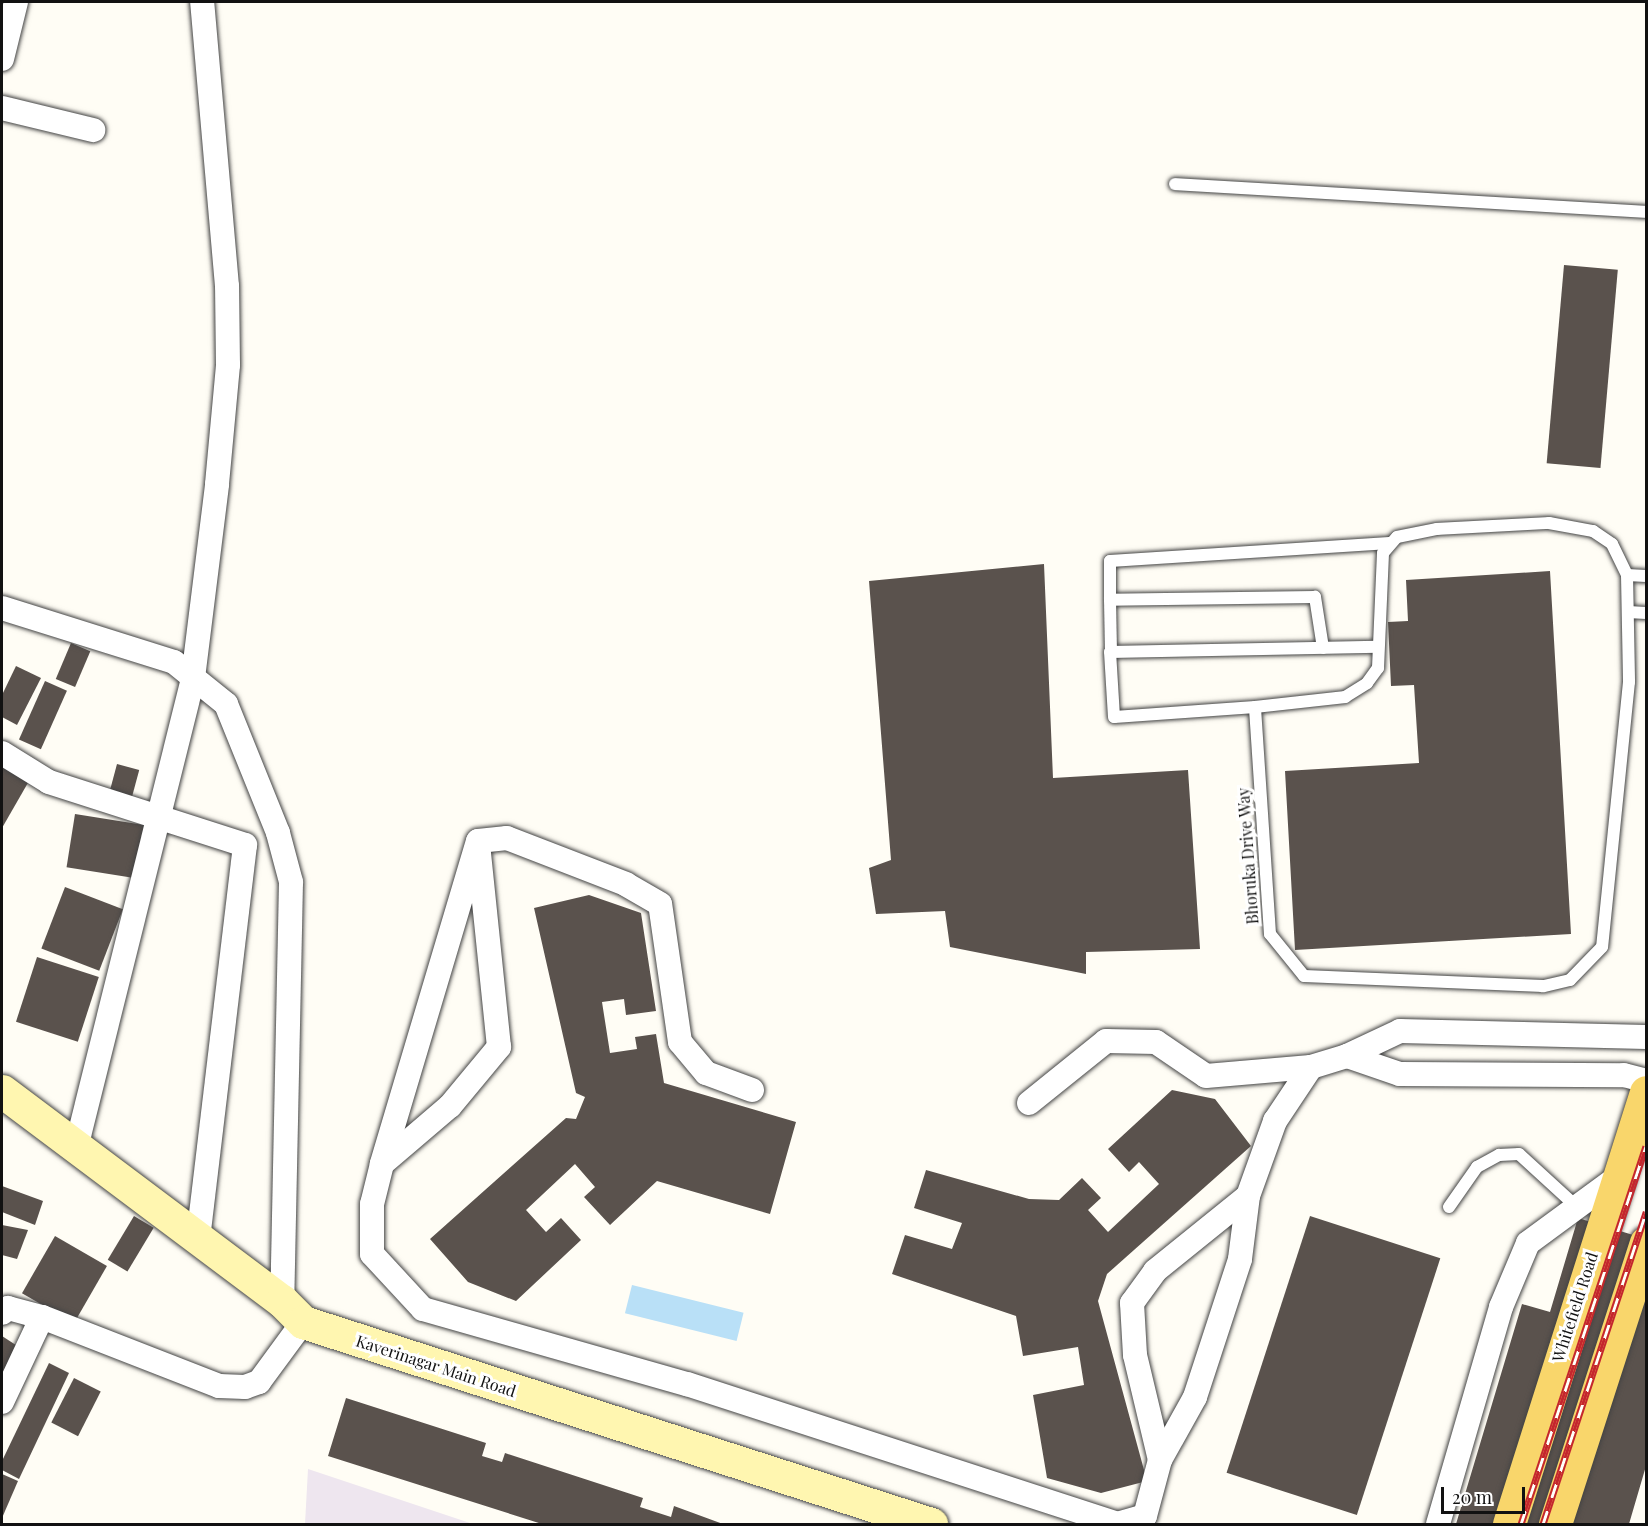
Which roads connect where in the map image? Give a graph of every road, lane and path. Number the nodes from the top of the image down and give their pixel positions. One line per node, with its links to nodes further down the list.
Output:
1 (16, 2): 3 (street)
2 (202, 2): 18 (street)
3 (2, 59)
4 (2, 108): 5 (street)
5 (93, 130)
6 (1175, 184): 7 (lane)
7 (1647, 212)
8 (1389, 543): 9 (lane, Bhoruka Drive Way); 11 (lane, Bhoruka Drive Way); 15 (lane)
9 (1627, 575): 10 (lane); 13 (lane, Bhoruka Drive Way)
10 (1647, 576)
11 (1110, 600): 16 (lane); 17 (lane)
12 (2, 608): 18 (street)
13 (1628, 612): 14 (lane); 19 (lane, Bhoruka Drive Way)
14 (1647, 613)
15 (1378, 647): 16 (lane); 19 (lane)
16 (1323, 648): 17 (lane)
17 (1110, 652): 19 (lane)
18 (194, 678): 21 (street); 39 (street)
19 (1255, 707)
20 (2, 753): 21 (street)
21 (158, 815): 31 (street); 37 (street)
22 (478, 841): 27 (street); 32 (street); 32 (street)
23 (1647, 1037): 24 (street)
24 (1347, 1056): 25 (street); 26 (street)
25 (1311, 1068): 30 (street); 34 (street)
26 (1647, 1081)
27 (752, 1090)
28 (2, 1091): 31 (street, Kaverinagar Main Road)
29 (1647, 1092): 33 (main road, Whitefield Road)
30 (1029, 1103)
31 (76, 1148): 37 (street, Kaverinagar Main Road)
32 (382, 1164): 43 (street)
33 (1618, 1177): 36 (street); 46 (main road, Whitefield Road)
34 (1248, 1196): 43 (street); 43 (street)
35 (1449, 1207): 36 (lane)
36 (1578, 1208): 45 (street)
37 (198, 1241): 39 (street, Kaverinagar Main Road)
38 (1647, 1242): 47 (main road)
39 (292, 1312): 41 (street); 44 (street, Kaverinagar Main Road)
40 (2, 1313): 41 (street)
41 (42, 1317): 42 (street)
42 (2, 1402)
43 (1160, 1460)
44 (931, 1524)
45 (1438, 1524)
46 (1509, 1524)
47 (1555, 1524)

